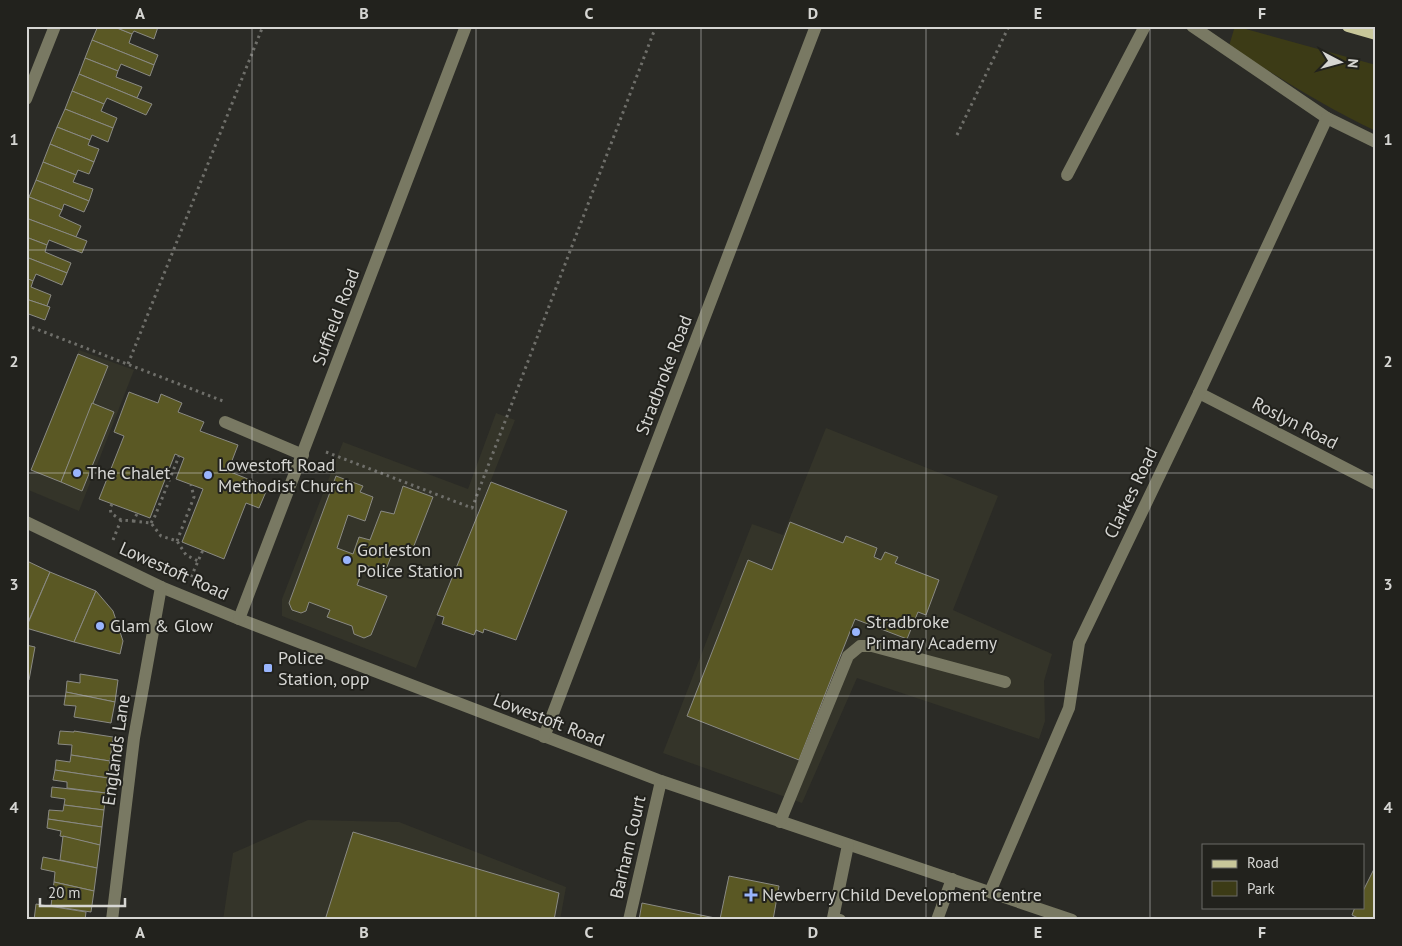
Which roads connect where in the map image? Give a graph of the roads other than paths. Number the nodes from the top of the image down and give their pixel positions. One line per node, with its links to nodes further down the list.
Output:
1 (55, 26): 8 (street)
2 (466, 26): 14 (street, Suffield Road)
3 (816, 26): 20 (street, Stradbroke Road)
4 (1145, 26): 11 (street)
5 (1192, 26): 9 (street)
6 (1348, 26): 7 (main road)
7 (1376, 34)
8 (26, 99)
9 (1327, 118): 10 (street); 12 (street, Clarkes Road)
10 (1376, 142)
11 (1066, 175)
12 (1199, 393): 15 (street, Roslyn Road); 25 (street, Clarkes Road)
13 (225, 422): 14 (street)
14 (304, 450): 18 (street, Suffield Road)
15 (1376, 484)
16 (26, 522): 17 (street, Lowestoft Road)
17 (161, 587): 18 (street, Lowestoft Road); 27 (street, Englands Lane)
18 (239, 619): 20 (street, Lowestoft Road)
19 (1005, 682): 22 (street)
20 (544, 737): 21 (street, Lowestoft Road)
21 (661, 781): 22 (street, Lowestoft Road); 28 (street, Barham Court)
22 (780, 822): 23 (street, Lowestoft Road)
23 (848, 844): 24 (street, Lowestoft Road); 26 (street)
24 (952, 879): 25 (street, Lowestoft Road); 29 (street)
25 (990, 892): 30 (street, Lowestoft Road)
26 (837, 919)
27 (112, 920)
28 (629, 920)
29 (937, 920)
30 (1072, 920)

